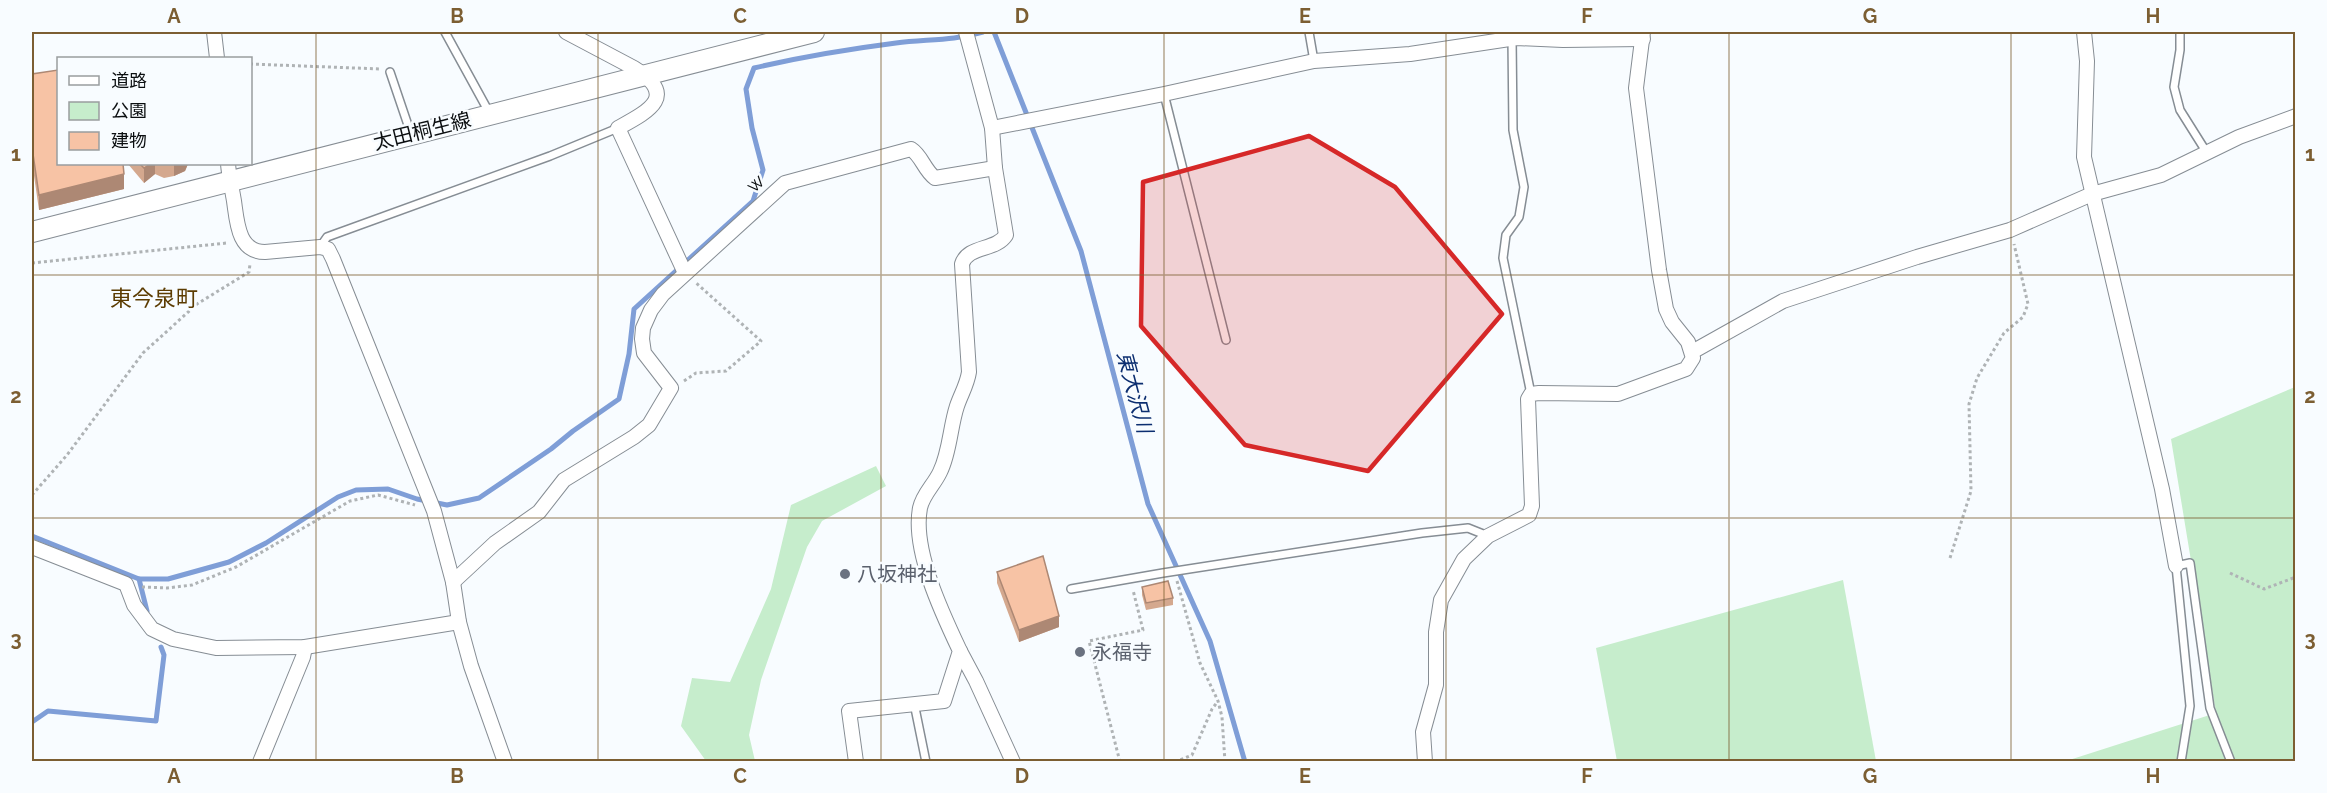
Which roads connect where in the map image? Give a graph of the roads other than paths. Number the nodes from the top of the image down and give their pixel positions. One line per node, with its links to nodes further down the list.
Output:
1 (214, 32): 11 (street)
2 (445, 32): 16 (lane)
3 (566, 32): 14 (street)
4 (814, 32): 14 (main road, 太田桐生線)
5 (1309, 32): 12 (lane)
6 (2084, 32): 24 (street)
7 (2180, 32): 21 (lane)
8 (1643, 35): 10 (street); 29 (street)
9 (968, 38): 19 (street)
10 (1512, 38): 12 (street); 30 (lane)
11 (217, 57)
12 (1314, 61): 15 (street)
13 (390, 72): 20 (lane)
14 (644, 74): 16 (main road, 太田桐生線); 18 (street)
15 (1164, 94): 19 (street); 28 (lane)
16 (490, 114): 20 (main road, 太田桐生線)
17 (2295, 116): 21 (street)
18 (618, 128): 26 (lane); 27 (street)
19 (992, 128): 22 (street)
20 (411, 134): 23 (main road, 太田桐生線)
21 (2207, 153): 24 (street)
22 (995, 168): 27 (street, w); 38 (street)
23 (229, 172): 25 (main road, 太田桐生線); 26 (street)
24 (2091, 194): 29 (street); 33 (street)
25 (32, 232)
26 (320, 247): 34 (street)
27 (682, 268): 34 (street, w)
28 (1226, 340)
29 (1692, 352): 30 (street)
30 (1532, 394): 31 (street)
31 (1488, 536): 35 (lane); 45 (street)
32 (32, 546): 37 (street)
33 (2176, 566): 46 (lane); 47 (lane)
34 (453, 582): 36 (street)
35 (1071, 590)
36 (459, 622): 37 (street); 41 (street)
37 (305, 647): 40 (street)
38 (960, 651): 39 (street); 44 (street)
39 (914, 703): 42 (street); 43 (lane)
40 (260, 762)
41 (505, 762)
42 (856, 762)
43 (926, 762)
44 (1013, 762)
45 (1425, 762)
46 (2181, 762)
47 (2231, 762)

